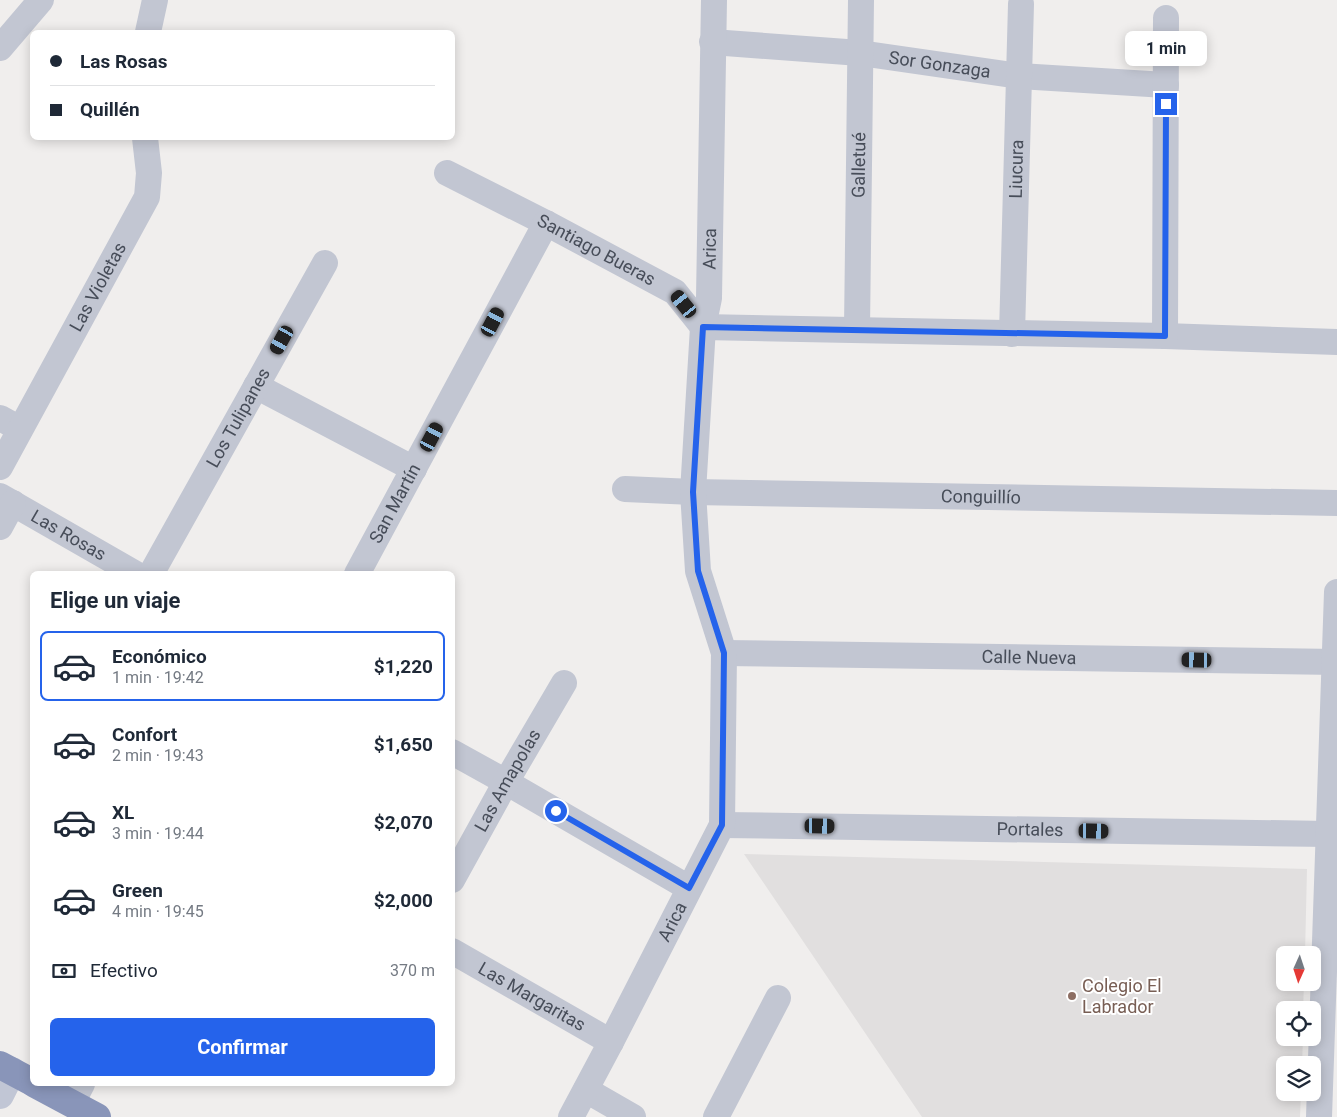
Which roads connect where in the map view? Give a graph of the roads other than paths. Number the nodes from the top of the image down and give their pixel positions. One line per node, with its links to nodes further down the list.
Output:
1 (41, 0): 9 (street)
2 (155, 0): 7 (street)
3 (714, 0): 8 (street, Arica)
4 (861, 0): 10 (street, Galletué)
5 (1021, 4): 11 (street, Liucura)
6 (1166, 18): 12 (street)
7 (148, 30)
8 (712, 42): 10 (street, Sor Gonzaga); 17 (street, Arica)
9 (0, 48)
10 (860, 53): 11 (street, Sor Gonzaga); 18 (street, Galletué)
11 (1019, 76): 12 (street, Sor Gonzaga); 19 (street, Liucura)
12 (1166, 85): 20 (street)
13 (145, 140): 23 (street, Las Violetas)
14 (448, 173): 15 (street, Santiago Bueras)
15 (546, 223): 17 (street, Santiago Bueras); 25 (street, San Martín)
16 (325, 263): 22 (street, Los Tulipanes)
17 (703, 327): 18 (street); 27 (street, Arica)
18 (857, 329): 19 (street)
19 (1012, 334): 20 (street)
20 (1165, 336): 21 (street)
21 (1337, 342)
22 (256, 386): 25 (street); 32 (street, Los Tulipanes)
23 (10, 423): 24 (street, Las Violetas)
24 (0, 466)
25 (414, 469): 33 (street, San Martín)
26 (625, 489): 27 (street, Conguillío)
27 (693, 492): 29 (street, Conguillío); 35 (street, Arica)
28 (7, 500): 30 (street); 31 (street, Las Rosas)
29 (1337, 503)
30 (0, 527)
31 (131, 571)
32 (153, 571)
33 (359, 571)
34 (1337, 592): 36 (street)
35 (724, 653): 36 (street, Calle Nueva); 40 (street, Arica)
36 (1336, 662): 41 (street)
37 (564, 683): 39 (street, Las Amapolas)
38 (455, 754): 39 (street)
39 (506, 782): 42 (street, Las Amapolas); 43 (street)
40 (722, 825): 41 (street, Portales); 43 (street, Arica)
41 (1333, 833): 56 (street)
42 (455, 875)
43 (689, 888): 46 (street, Arica)
44 (455, 953): 46 (street, Las Margaritas)
45 (778, 998): 55 (street)
46 (611, 1042): 49 (street, Arica)
47 (20, 1075): 51 (street)
48 (53, 1086): 50 (highway)
49 (586, 1090): 53 (street, Arica); 54 (street)
50 (77, 1094): 52 (highway)
51 (0, 1095)
52 (97, 1117)
53 (571, 1117)
54 (633, 1117)
55 (716, 1117)
56 (1319, 1117)

